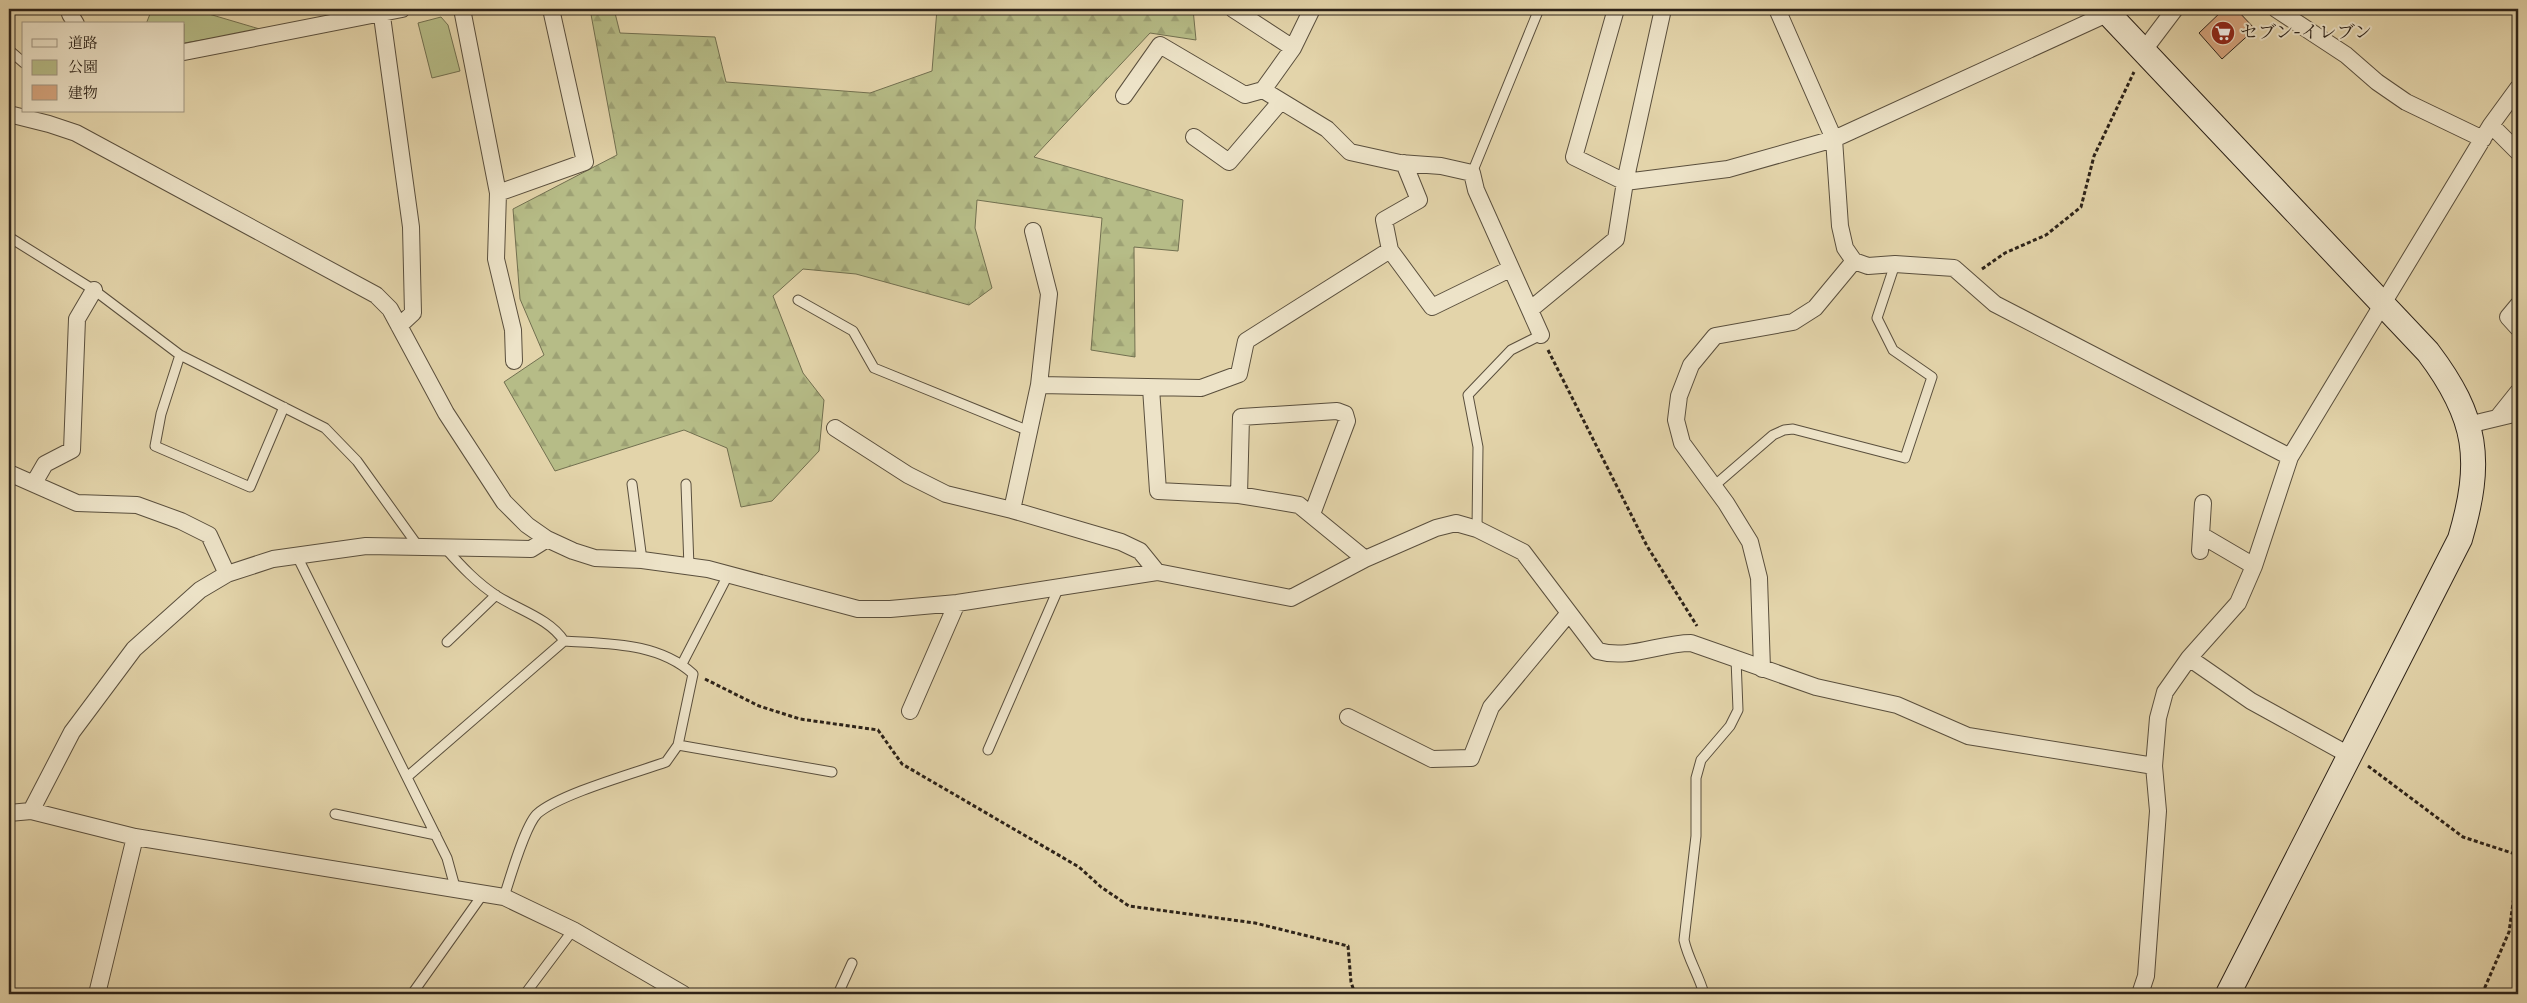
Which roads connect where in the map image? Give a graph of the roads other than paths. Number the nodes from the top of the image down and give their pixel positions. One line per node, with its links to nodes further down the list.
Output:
1 (72, 9): 15 (street)
2 (402, 9): 13 (street)
3 (462, 9): 34 (street)
4 (551, 9): 34 (street)
5 (1233, 9): 16 (street)
6 (1312, 9): 16 (street)
7 (1539, 9): 32 (lane)
8 (1616, 9): 33 (street)
9 (1663, 9): 33 (street)
10 (1777, 9): 29 (street)
11 (2175, 9): 18 (street)
12 (2276, 9): 27 (street)
13 (381, 11): 19 (street); 46 (street)
14 (2106, 11): 18 (street); 29 (street)
15 (75, 22)
16 (1293, 48): 22 (street)
17 (9, 50): 20 (lane)
18 (2144, 50): 44 (street)
19 (185, 52)
20 (22, 61)
21 (2518, 88): 27 (street)
22 (1263, 90): 23 (street); 24 (street)
23 (1124, 96)
24 (1281, 101): 28 (street); 31 (street)
25 (9, 114): 26 (street)
26 (52, 117): 46 (street)
27 (2487, 132): 30 (street); 44 (street)
28 (1194, 137)
29 (1834, 139): 33 (street); 38 (street)
30 (2518, 152)
31 (1404, 163): 32 (street); 37 (street)
32 (1472, 173): 40 (street)
33 (1625, 182): 45 (street)
34 (498, 193): 50 (street)
35 (1033, 231): 51 (street)
36 (9, 236): 41 (lane)
37 (1390, 250): 40 (street); 52 (street)
38 (1854, 261): 39 (street); 65 (street)
39 (1895, 264): 60 (street); 65 (lane)
40 (1510, 269): 45 (street)
41 (94, 290): 49 (lane); 62 (street)
42 (798, 300): 59 (lane)
43 (2518, 304): 47 (street)
44 (2384, 305): 57 (street); 60 (street)
45 (1531, 309): 48 (street)
46 (399, 326): 71 (street)
47 (2518, 328)
48 (1541, 335): 70 (lane)
49 (180, 355): 54 (lane); 54 (lane)
50 (514, 361)
51 (1039, 385): 52 (street); 59 (street)
52 (1151, 388): 66 (street)
53 (2518, 392): 56 (street)
54 (284, 407): 72 (lane)
55 (2518, 413): 56 (street)
56 (2498, 416): 57 (street)
57 (2468, 425): 96 (street)
58 (835, 428): 68 (street)
59 (1029, 431): 68 (street)
60 (2290, 457): 78 (street)
61 (9, 473): 62 (street)
62 (34, 483): 80 (street)
63 (632, 484): 76 (lane)
64 (686, 484): 77 (lane)
65 (1714, 486): 91 (street)
66 (1239, 495): 69 (street); 69 (street)
67 (2203, 503): 78 (street)
68 (1012, 510): 79 (street)
69 (1312, 514): 75 (street)
70 (1477, 529): 75 (street); 85 (street)
71 (547, 539): 73 (street); 76 (street)
72 (418, 546): 73 (street); 74 (street)
73 (446, 550): 83 (lane)
74 (297, 556): 80 (street); 99 (lane)
75 (1365, 559): 79 (street)
76 (642, 560): 77 (street)
77 (689, 566): 81 (street)
78 (2254, 566): 88 (street)
79 (1157, 572): 82 (street)
80 (227, 574): 100 (street)
81 (728, 574): 84 (street); 90 (lane)
82 (1059, 587): 84 (street); 95 (lane)
83 (496, 595): 86 (lane); 87 (lane)
84 (957, 602): 92 (street)
85 (1569, 613): 89 (street); 93 (street)
86 (564, 641): 90 (lane); 99 (lane)
87 (447, 642)
88 (2189, 658): 96 (street); 97 (street)
89 (1736, 659): 91 (street); 115 (lane)
90 (682, 664): 94 (lane)
91 (1762, 669): 97 (street)
92 (910, 711)
93 (1348, 717)
94 (678, 745): 98 (lane); 107 (lane)
95 (988, 750)
96 (2350, 755): 117 (street)
97 (2154, 766): 116 (street)
98 (832, 772)
99 (407, 776): 103 (lane)
100 (31, 811): 101 (street); 104 (street)
101 (9, 813)
102 (335, 814): 103 (lane)
103 (436, 835): 105 (lane)
104 (135, 837): 105 (street); 110 (street)
105 (454, 887): 106 (street)
106 (483, 894): 107 (street); 111 (lane)
107 (504, 896): 108 (street)
108 (573, 930): 112 (lane); 113 (street)
109 (852, 963): 114 (lane)
110 (97, 994)
111 (412, 994)
112 (525, 994)
113 (683, 994)
114 (838, 994)
115 (1704, 994)
116 (2140, 994)
117 (2228, 994)

